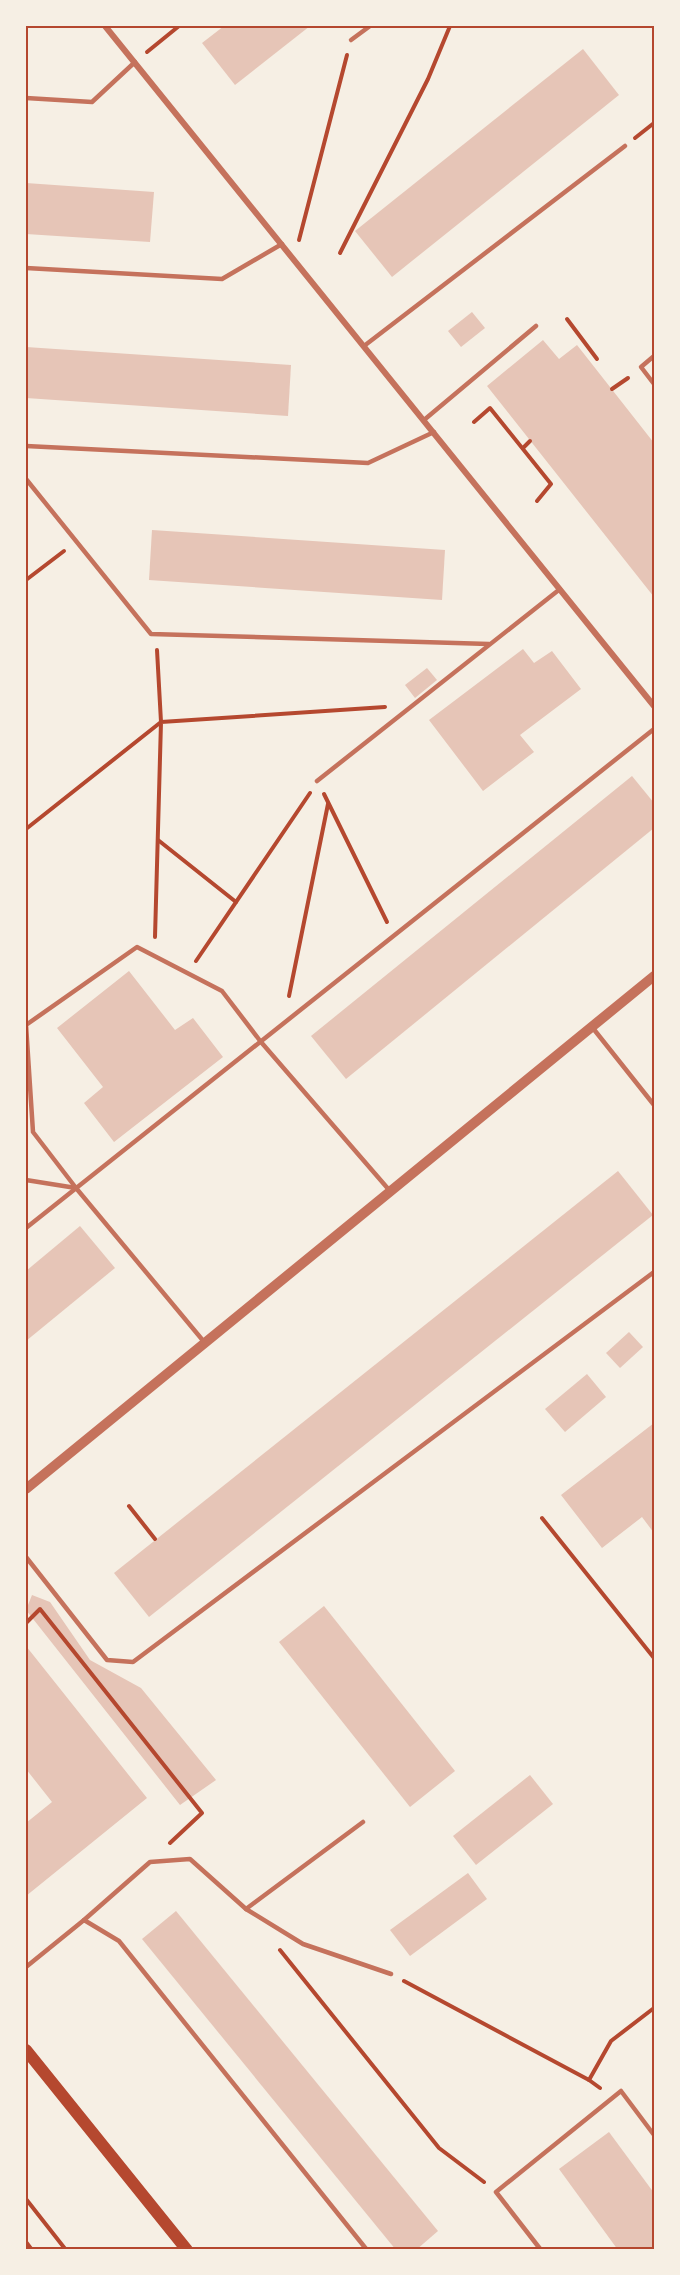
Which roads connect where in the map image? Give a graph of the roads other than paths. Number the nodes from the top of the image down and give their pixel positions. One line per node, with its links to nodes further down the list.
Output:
1 (105, 26): 4 (street)
2 (370, 26): 3 (lane)
3 (351, 40)
4 (135, 62): 5 (lane); 7 (street)
5 (26, 98)
6 (625, 146): 10 (lane)
7 (282, 244): 8 (lane); 10 (street)
8 (26, 268)
9 (536, 326): 13 (lane)
10 (364, 346): 13 (street)
11 (654, 356): 12 (lane)
12 (654, 384)
13 (424, 420): 14 (street)
14 (434, 432): 15 (lane); 17 (street)
15 (26, 446)
16 (26, 479): 18 (lane)
17 (560, 590): 18 (lane); 19 (street)
18 (489, 644): 21 (lane)
19 (654, 706)
20 (654, 729): 24 (lane)
21 (317, 781)
22 (654, 976): 23 (street)
23 (592, 1027): 25 (lane); 28 (street)
24 (261, 1042): 27 (lane); 27 (lane); 28 (lane)
25 (654, 1105)
26 (26, 1180): 27 (lane)
27 (76, 1188): 29 (lane); 31 (lane)
28 (390, 1191): 31 (street)
29 (26, 1228)
30 (654, 1272): 33 (lane)
31 (205, 1343): 32 (street)
32 (26, 1489)
33 (26, 1557)
34 (363, 1822): 35 (lane)
35 (246, 1909): 36 (lane); 38 (lane)
36 (84, 1920): 37 (lane); 42 (lane)
37 (26, 1966)
38 (391, 1974)
39 (26, 2050): 41 (main road)
40 (654, 2132): 43 (lane)
41 (187, 2250)
42 (368, 2250)
43 (541, 2250)

